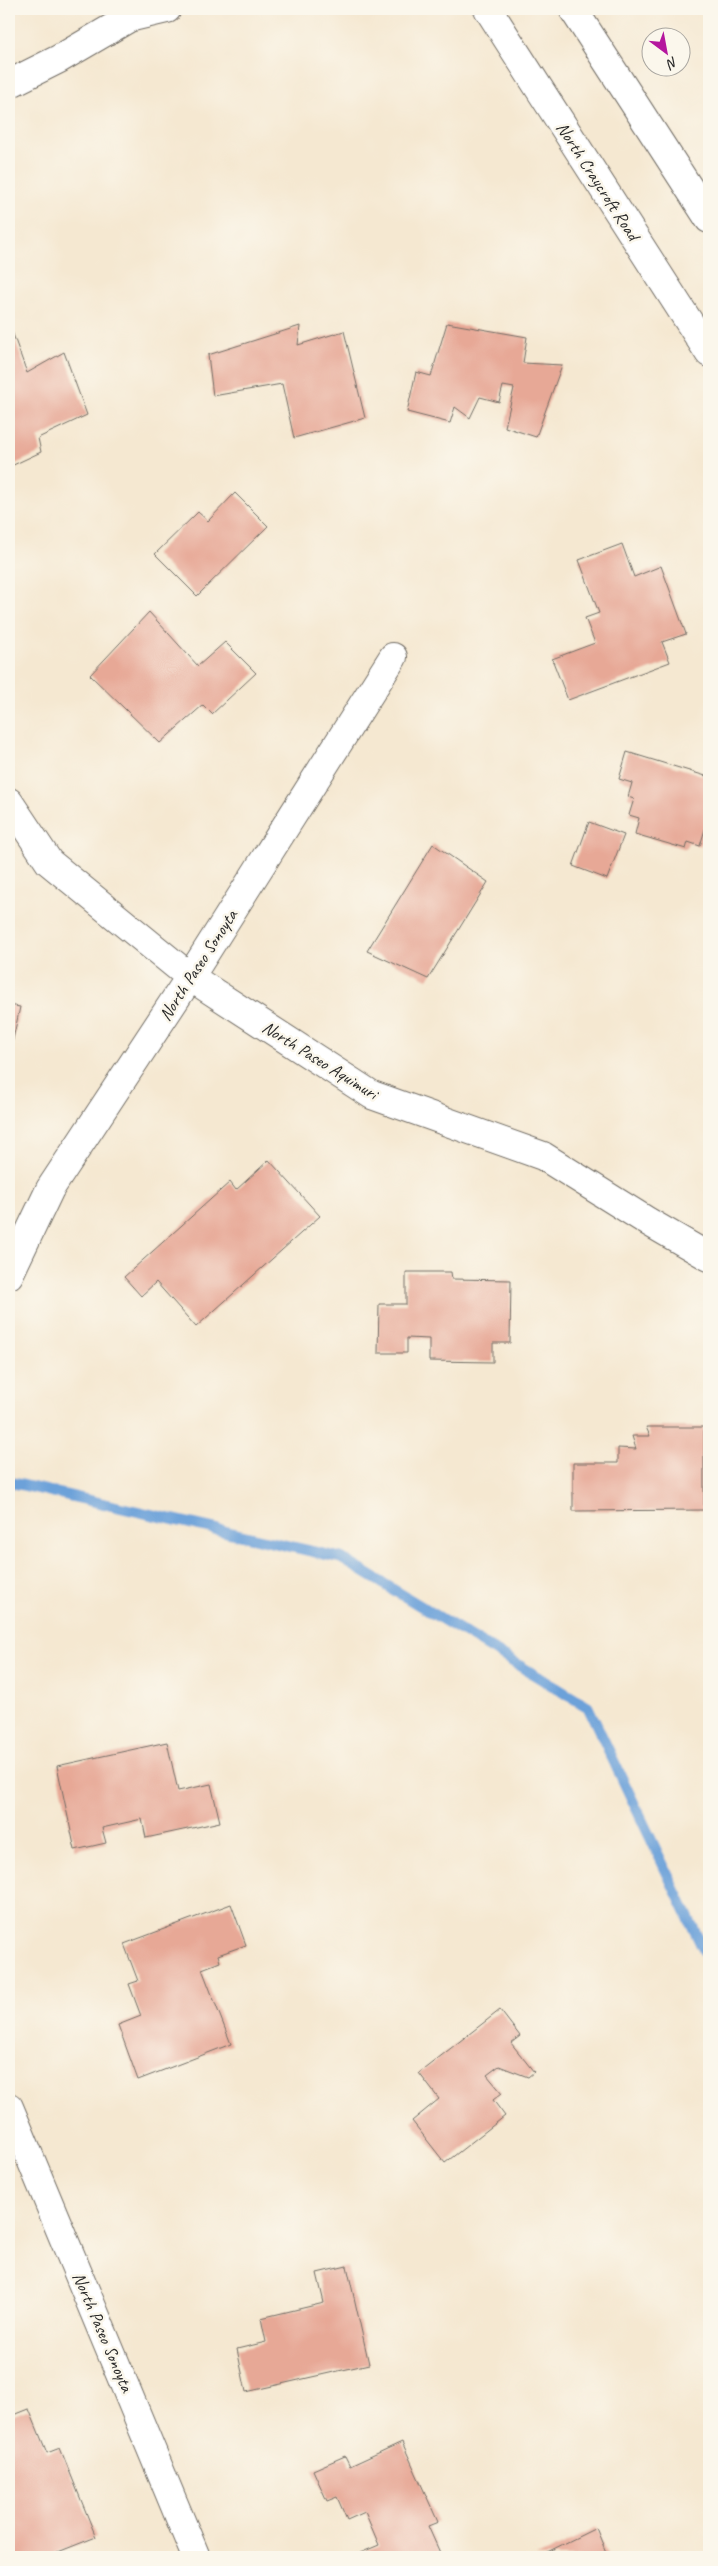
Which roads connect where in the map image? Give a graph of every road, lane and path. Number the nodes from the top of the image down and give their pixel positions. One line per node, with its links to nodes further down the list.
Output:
1 (167, 9): 6 (street)
2 (488, 9): 8 (street, North Craycroft Road)
3 (573, 9): 7 (street)
4 (704, 9): 5 (path)
5 (709, 16)
6 (9, 84)
7 (709, 219)
8 (709, 353)
9 (393, 657): 11 (street, North Paseo Sonoyta)
10 (9, 802): 11 (street, North Paseo Aquimuri)
11 (190, 977): 12 (street, North Paseo Aquimuri); 13 (street, North Paseo Sonoyta)
12 (709, 1256)
13 (9, 1275)
14 (9, 2107): 15 (street, North Paseo Sonoyta)
15 (196, 2557)

